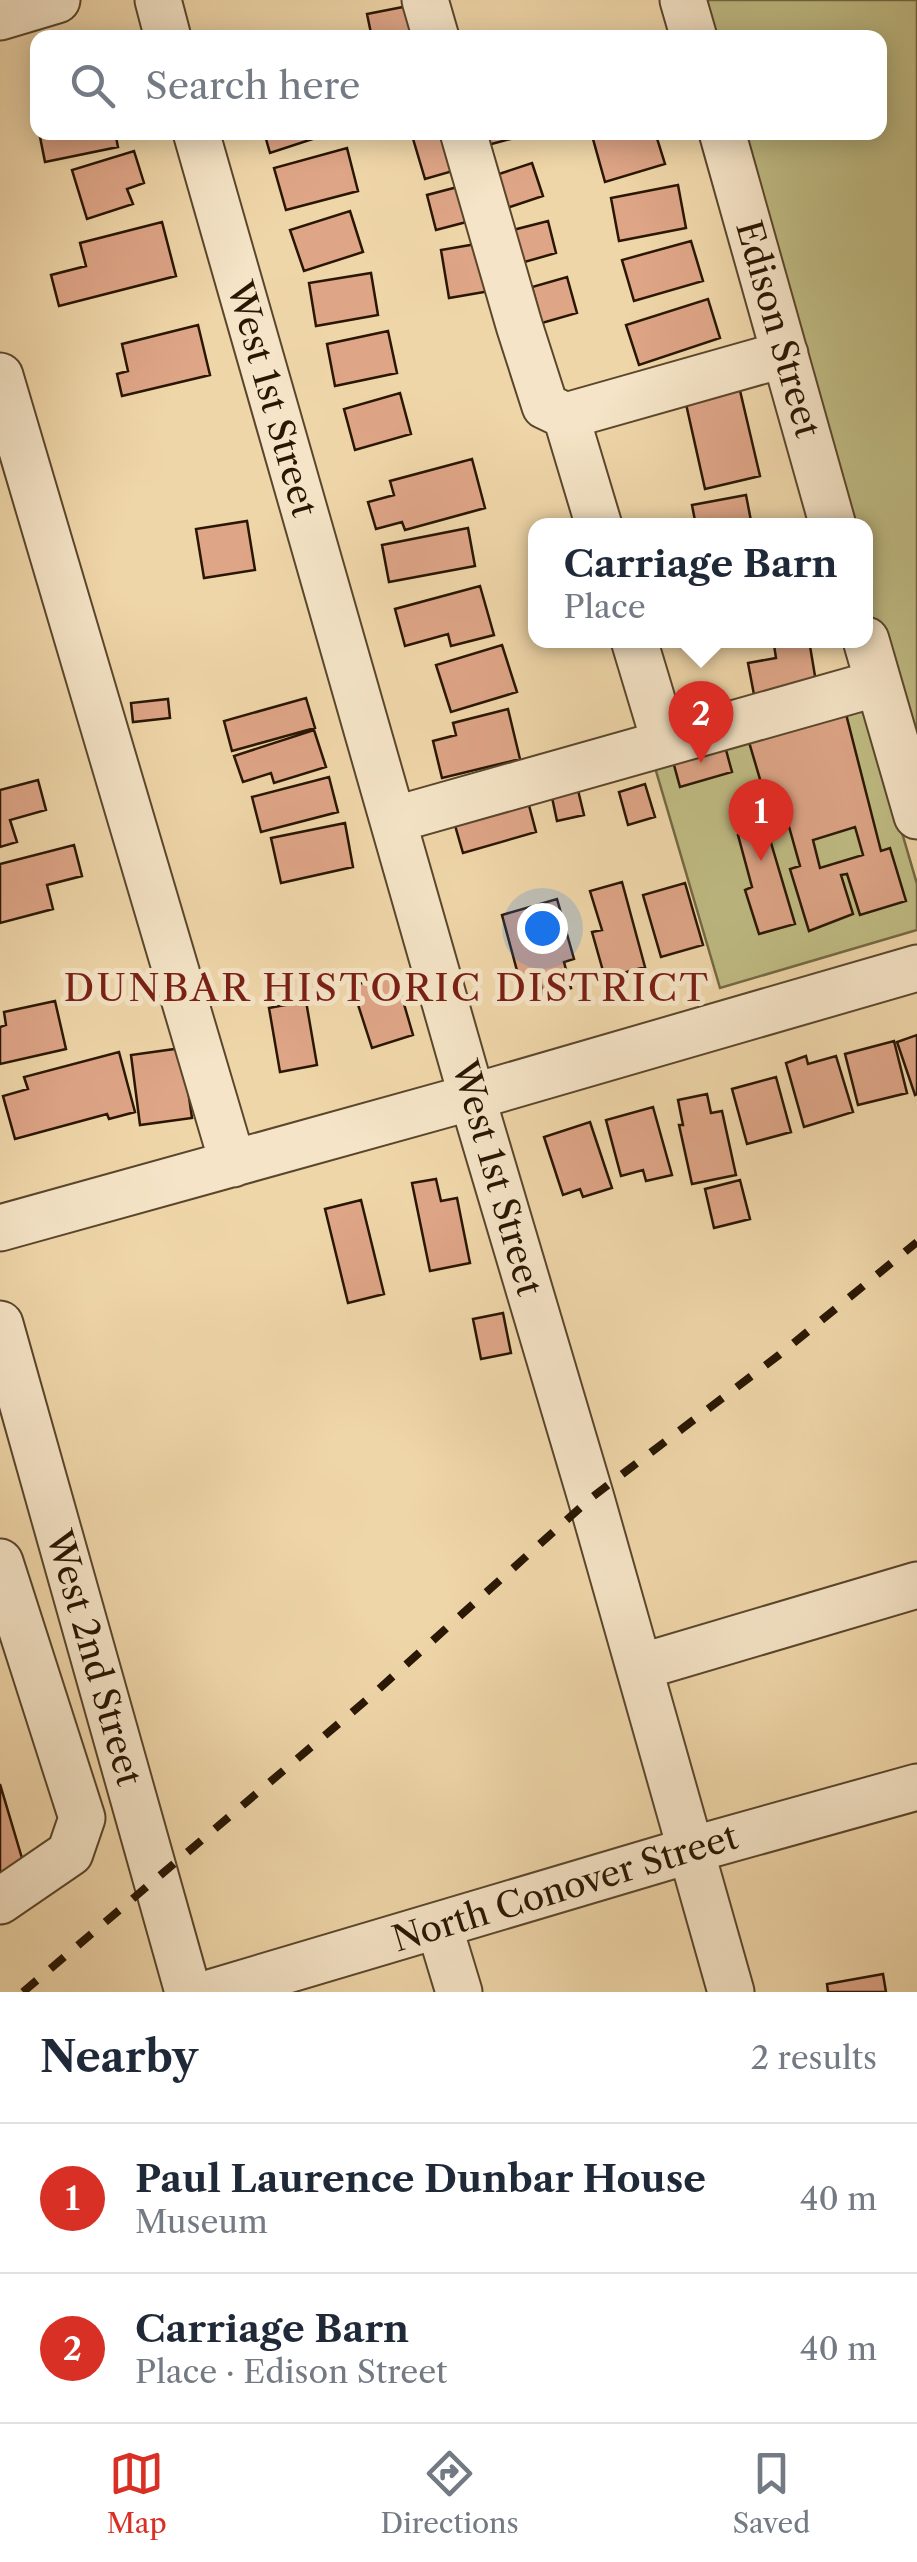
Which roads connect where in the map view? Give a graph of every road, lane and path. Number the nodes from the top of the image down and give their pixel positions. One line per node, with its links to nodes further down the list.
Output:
1 (57, 0): 5 (street)
2 (158, 0): 6 (street)
3 (424, 0): 7 (street)
4 (683, 0): 8 (street)
5 (0, 17)
6 (166, 30)
7 (433, 30)
8 (692, 30)
9 (198, 140): 21 (street, West 1st Street)
10 (466, 140): 14 (street)
11 (724, 140): 12 (street, Edison Street)
12 (785, 354): 14 (street); 16 (street, Edison Street)
13 (0, 376): 24 (street)
14 (566, 416): 15 (street)
15 (597, 518)
16 (831, 518)
17 (636, 648): 19 (street)
18 (872, 662): 19 (street); 20 (street)
19 (665, 743): 21 (street)
20 (917, 816)
21 (393, 820): 23 (street, West 1st Street)
22 (917, 968): 23 (street)
23 (472, 1097): 24 (street); 29 (street, West 1st Street)
24 (233, 1164): 25 (street)
25 (0, 1228)
26 (0, 1324): 31 (street, West 2nd Street)
27 (0, 1562): 32 (street)
28 (917, 1585): 29 (street)
29 (640, 1668): 33 (street, West 1st Street)
30 (917, 1787): 33 (street, North Conover Street)
31 (134, 1799): 32 (street); 36 (street, West 2nd Street)
32 (82, 1818): 34 (street)
33 (691, 1850): 35 (street, North Conover Street); 39 (street, West 1st Street)
34 (0, 1901)
35 (440, 1926): 37 (street, North Conover Street); 38 (street)
36 (188, 1992)
37 (213, 1992)
38 (459, 1992)
39 (731, 1992)

